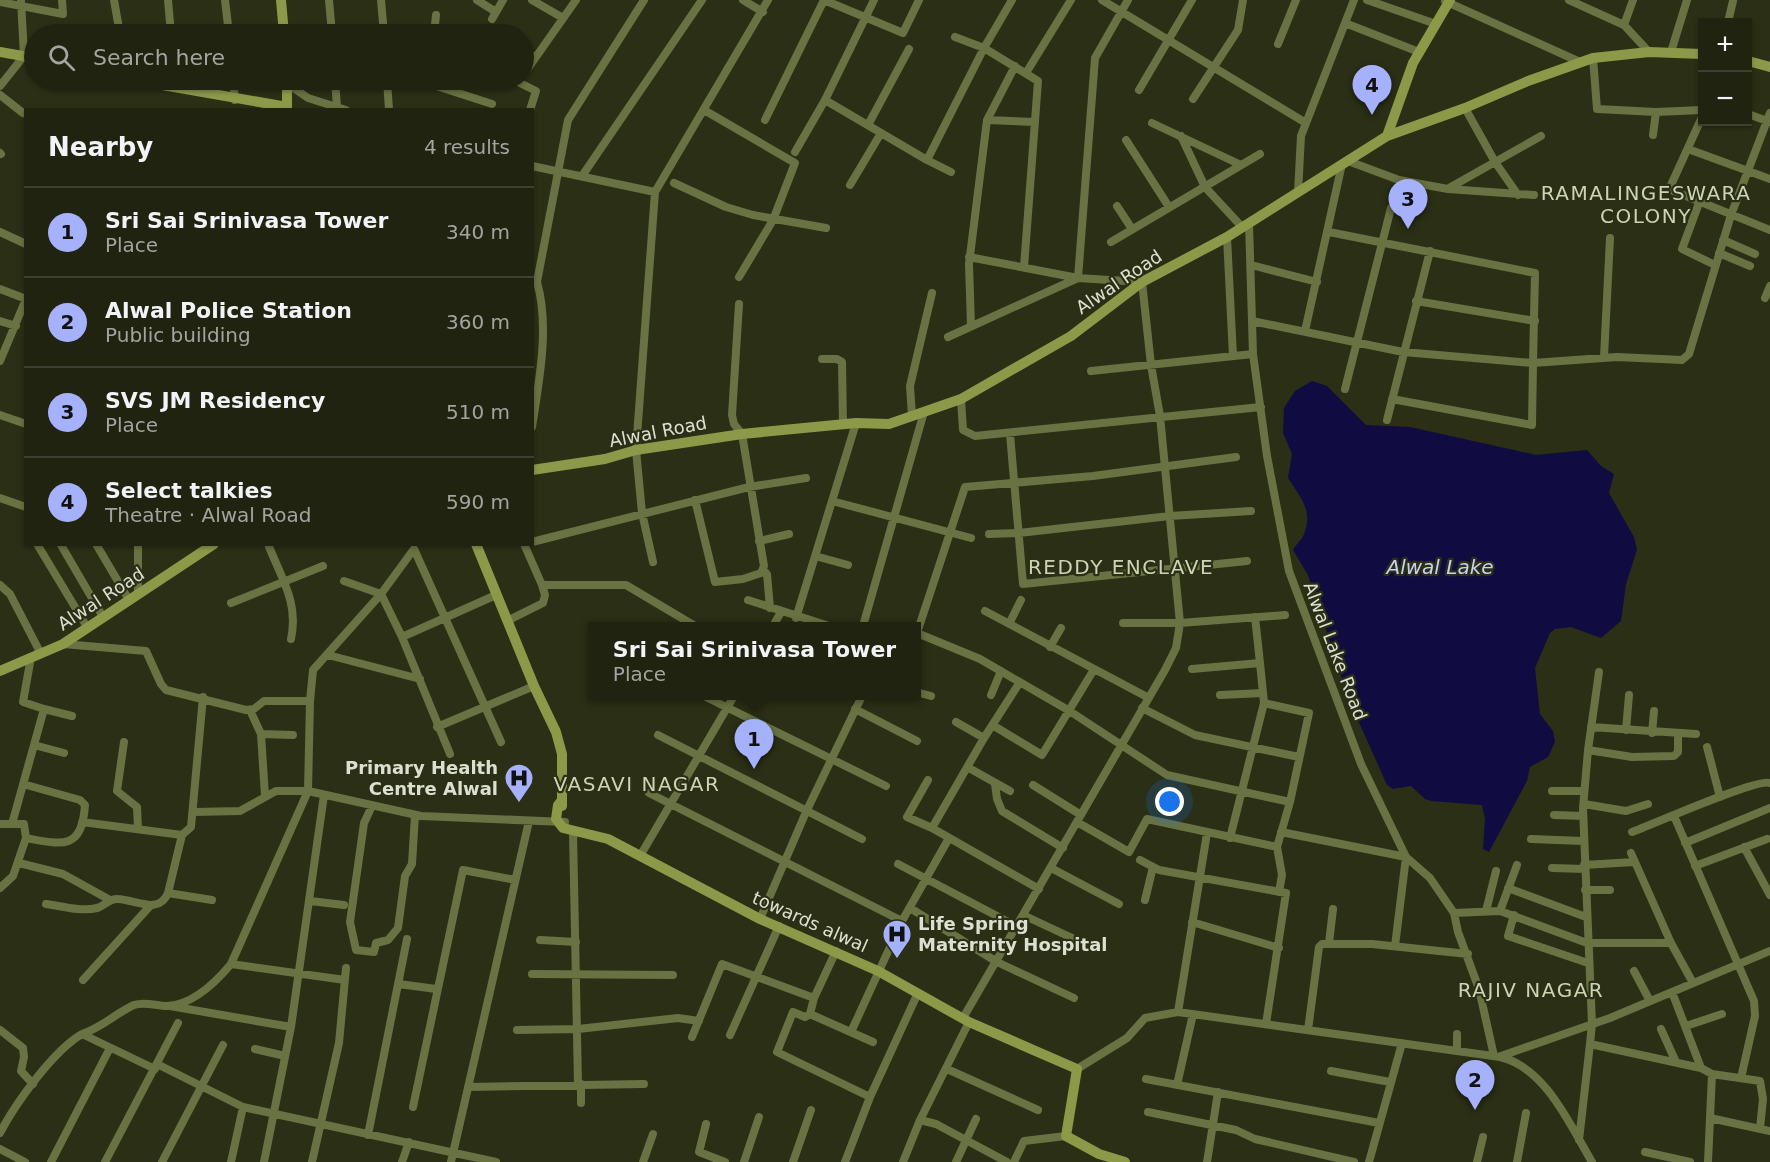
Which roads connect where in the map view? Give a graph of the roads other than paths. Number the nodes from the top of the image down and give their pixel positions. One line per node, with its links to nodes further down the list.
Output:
1 (62, 0): 34 (street)
2 (114, 0): 43 (street)
3 (168, 0): 44 (street)
4 (225, 0): 45 (street)
5 (281, 0): 46 (main road)
6 (329, 0): 47 (street)
7 (381, 0): 48 (street)
8 (477, 0): 9 (street)
9 (503, 0)
10 (532, 0): 38 (street)
11 (576, 0): 38 (street)
12 (644, 0): 119 (street)
13 (702, 0): 122 (street)
14 (742, 0): 36 (street)
15 (768, 0): 36 (street)
16 (874, 0): 39 (street)
17 (919, 0): 39 (street)
18 (1012, 0): 55 (street)
19 (1071, 0): 71 (street)
20 (1102, 0): 35 (street)
21 (1128, 0): 35 (street)
22 (1192, 0): 53 (street)
23 (1243, 0): 70 (street)
24 (1296, 0): 54 (street)
25 (1354, 0): 41 (street)
26 (1367, 0): 50 (street)
27 (1569, 0): 33 (street)
28 (1633, 0): 51 (street)
29 (1687, 0): 60 (street)
30 (1448, 1): 50 (main road); 66 (street)
31 (1733, 1): 40 (street)
32 (0, 2): 34 (street)
33 (1583, 3): 51 (street)
34 (22, 4): 42 (street)
35 (1121, 11): 53 (street); 159 (street)
36 (763, 12): 92 (street)
37 (436, 15): 49 (street)
38 (563, 18): 63 (street)
39 (867, 18): 85 (street); 98 (street)
40 (1729, 18)
41 (1345, 23): 58 (street); 102 (street)
42 (25, 24)
43 (118, 24)
44 (170, 24)
45 (228, 24)
46 (283, 24)
47 (331, 24)
48 (383, 24)
49 (436, 24)
50 (1436, 24): 58 (main road)
51 (1624, 24): 59 (street)
52 (955, 37): 55 (street)
53 (1168, 40): 70 (street); 81 (street)
54 (1278, 44)
55 (984, 48): 68 (street); 114 (street)
56 (909, 49): 103 (street)
57 (0, 52): 62 (main road)
58 (1419, 52): 108 (main road)
59 (1649, 52): 60 (main road, Alwal Road); 64 (main road, Alwal Road)
60 (1671, 52): 61 (main road, Alwal Road)
61 (1698, 54)
62 (24, 56)
63 (534, 57)
64 (1593, 58): 66 (main road, Alwal Road); 94 (street)
65 (24, 62): 72 (street)
66 (1580, 62): 91 (main road, Alwal Road)
67 (1752, 62): 69 (main road)
68 (1015, 66): 71 (street); 99 (street)
69 (1770, 66)
70 (1214, 67): 83 (street); 102 (street)
71 (1026, 73): 100 (street)
72 (0, 86)
73 (200, 90): 84 (main road)
74 (234, 90): 84 (street)
75 (288, 90): 87 (main road)
76 (298, 90): 88 (street)
77 (337, 90): 88 (street)
78 (388, 90): 89 (street)
79 (453, 90): 86 (street)
80 (534, 90): 90 (street)
81 (1139, 90)
82 (0, 95): 95 (street)
83 (1193, 99)
84 (235, 100): 87 (main road)
85 (825, 100): 103 (street); 112 (street)
86 (492, 104)
87 (287, 108)
88 (341, 108)
89 (389, 108)
90 (531, 108)
91 (1465, 108): 108 (main road, Alwal Road); 115 (street)
92 (704, 110): 128 (street); 137 (street)
93 (1698, 110): 94 (street)
94 (1656, 112): 106 (street)
95 (23, 113)
96 (1752, 115): 97 (street)
97 (1769, 119): 120 (street)
98 (765, 120)
99 (987, 120): 100 (street); 153 (street)
100 (1035, 122): 157 (street)
101 (1152, 123): 107 (street)
102 (1306, 123): 129 (street)
103 (868, 125): 105 (street)
104 (1698, 126): 111 (street)
105 (881, 132): 114 (street); 125 (street)
106 (1653, 135)
107 (1181, 136): 117 (street); 126 (street)
108 (1387, 136): 116 (main road, Alwal Road)
109 (1541, 136): 115 (street)
110 (1126, 140): 134 (street)
111 (1688, 149): 120 (street); 132 (street)
112 (795, 152)
113 (1260, 154): 117 (street)
114 (927, 160): 121 (street)
115 (1495, 162): 127 (street); 130 (street)
116 (1345, 163): 127 (street); 129 (main road, Alwal Road); 143 (street)
117 (1241, 165): 126 (street)
118 (534, 166): 119 (street)
119 (558, 171): 122 (street); 187 (street)
120 (1748, 171): 123 (street); 136 (street)
121 (951, 172)
122 (582, 176): 128 (street)
123 (1770, 179)
124 (675, 183): 137 (street)
125 (850, 184)
126 (1205, 186): 134 (street); 138 (street)
127 (1448, 189): 130 (street)
128 (655, 192): 203 (street)
129 (1298, 192): 138 (main road, Alwal Road)
130 (1518, 195): 131 (street)
131 (1534, 195)
132 (1699, 203): 136 (street); 155 (street)
133 (1117, 206): 140 (street)
134 (1169, 207): 140 (street)
135 (1391, 208): 149 (street)
136 (1731, 215): 141 (street); 146 (street)
137 (773, 220): 139 (street); 158 (street)
138 (1245, 225): 144 (main road, Alwal Road); 154 (street, Alwal Lake Road)
139 (826, 228)
140 (1132, 229): 147 (street)
141 (1770, 230)
142 (0, 232): 148 (street)
143 (1329, 232): 149 (street); 161 (street)
144 (1227, 237): 160 (main road, Alwal Road); 180 (street)
145 (1610, 238): 181 (street)
146 (1726, 241): 151 (street); 152 (street)
147 (1111, 242)
148 (24, 243)
149 (1383, 243): 150 (street); 177 (street)
150 (1430, 251): 167 (street); 172 (street)
151 (1721, 254): 155 (street); 156 (street)
152 (1755, 254)
153 (969, 257): 157 (street); 174 (street)
154 (1251, 265): 161 (street); 171 (street, Alwal Lake Road)
155 (1715, 265): 181 (street)
156 (1750, 266)
157 (1024, 267): 159 (street)
158 (739, 278)
159 (1078, 278): 160 (street); 174 (street)
160 (1142, 282): 185 (street); 189 (main road, Alwal Road)
161 (1317, 282): 175 (street)
162 (1770, 286): 165 (street)
163 (0, 289): 166 (street)
164 (932, 292): 195 (street)
165 (1765, 298)
166 (24, 299)
167 (1416, 301): 172 (street); 178 (street)
168 (24, 302): 173 (street)
169 (739, 304): 201 (street)
170 (0, 321): 173 (street)
171 (1252, 321): 175 (street); 179 (street, Alwal Lake Road)
172 (1535, 321): 184 (street)
173 (16, 326): 183 (street)
174 (971, 326): 176 (street)
175 (1305, 332): 177 (street)
176 (948, 337)
177 (1357, 342): 178 (street); 188 (street)
178 (1403, 352): 184 (street); 190 (street)
179 (1253, 354): 180 (street); 192 (street, Alwal Lake Road)
180 (1233, 356): 185 (street)
181 (1604, 357): 184 (street)
182 (822, 359): 200 (street)
183 (0, 361)
184 (1533, 363): 190 (street)
185 (1151, 365): 186 (street); 196 (street)
186 (1091, 371)
187 (536, 385): 191 (street)
188 (1345, 389)
189 (961, 399): 193 (main road, Alwal Road); 202 (street)
190 (1392, 399): 197 (street)
191 (534, 406)
192 (1261, 407): 196 (street); 386 (street, Alwal Lake Road)
193 (924, 412): 195 (main road, Alwal Road); 217 (street)
194 (0, 416): 198 (street)
195 (912, 416): 199 (main road, Alwal Road)
196 (1160, 416): 202 (street); 205 (street)
197 (1387, 420)
198 (24, 423)
199 (856, 423): 200 (main road, Alwal Road); 212 (street)
200 (843, 424): 201 (main road, Alwal Road)
201 (742, 434): 203 (main road, Alwal Road); 209 (street)
202 (1010, 434): 208 (street)
203 (636, 450): 206 (main road, Alwal Road); 215 (street)
204 (1236, 456): 205 (street)
205 (1165, 467): 208 (street); 216 (street)
206 (534, 470)
207 (806, 478): 209 (street)
208 (1015, 484): 218 (street); 219 (street)
209 (749, 487): 211 (street); 224 (street)
210 (0, 498): 213 (street)
211 (695, 500): 215 (street); 240 (street)
212 (832, 501): 217 (street); 234 (street)
213 (24, 506)
214 (1251, 511): 216 (street)
215 (642, 513): 223 (street); 236 (street)
216 (1170, 516): 219 (street); 239 (street)
217 (894, 518): 218 (street); 263 (street)
218 (949, 532): 222 (street); 264 (street)
219 (1019, 533): 221 (street); 239 (street)
220 (789, 534): 224 (street)
221 (989, 534)
222 (971, 538)
223 (534, 541)
224 (759, 541): 240 (street)
225 (38, 546): 268 (street)
226 (63, 546): 255 (street)
227 (97, 546): 247 (street)
228 (138, 546): 247 (street)
229 (211, 546): 247 (main road, Alwal Road)
230 (269, 546): 241 (street)
231 (477, 546): 246 (main road)
232 (525, 546): 244 (street)
233 (413, 547): 245 (street); 257 (street)
234 (815, 556): 237 (street); 258 (street)
235 (1247, 561): 239 (street)
236 (653, 562)
237 (848, 565)
238 (323, 566): 241 (street)
239 (1174, 567): 266 (street)
240 (764, 570): 251 (street)
241 (282, 581): 250 (street); 272 (street)
242 (344, 581): 245 (street)
243 (0, 585): 276 (street)
244 (542, 585): 259 (street); 260 (street)
245 (381, 594): 270 (street); 275 (street)
246 (496, 595): 257 (street); 259 (main road)
247 (134, 597): 255 (main road, Alwal Road)
248 (747, 600): 251 (street)
249 (1021, 600): 267 (street)
250 (231, 603)
251 (770, 608): 253 (street)
252 (985, 611): 267 (street)
253 (781, 612): 258 (street); 261 (street)
254 (1285, 615): 256 (street)
255 (103, 617): 268 (main road, Alwal Road)
256 (1255, 617): 266 (street); 277 (street)
257 (446, 618): 270 (street); 299 (street)
258 (796, 618): 262 (street)
259 (507, 621): 285 (main road)
260 (687, 622)
261 (776, 622)
262 (811, 622)
263 (864, 622)
264 (921, 622)
265 (1123, 623): 266 (street)
266 (1180, 623): 293 (street)
267 (1009, 624): 274 (street)
268 (87, 627): 273 (main road, Alwal Road)
269 (1061, 628): 274 (street)
270 (402, 637): 283 (street)
271 (921, 637): 281 (street)
272 (291, 639)
273 (63, 644): 276 (main road, Alwal Road); 292 (street)
274 (1050, 647): 279 (street)
275 (328, 655): 283 (street); 294 (street)
276 (36, 656): 280 (main road, Alwal Road); 302 (street)
277 (1260, 663): 278 (street); 287 (street)
278 (1192, 669)
279 (1093, 670): 293 (street); 305 (street)
280 (0, 671)
281 (1000, 671): 284 (street); 288 (street)
282 (1599, 672): 311 (street)
283 (420, 679): 310 (street)
284 (1020, 682): 305 (street); 309 (street)
285 (534, 686): 299 (street); 366 (main road)
286 (921, 693): 291 (street)
287 (1263, 693): 289 (street); 298 (street)
288 (991, 695)
289 (1220, 695)
290 (1629, 695): 312 (street)
291 (931, 696)
292 (203, 697): 304 (street); 355 (street)
293 (1149, 698): 301 (street)
294 (310, 700): 304 (street); 340 (street)
295 (712, 700): 300 (street)
296 (732, 700): 300 (street)
297 (860, 700): 303 (street)
298 (1264, 703): 325 (street); 331 (street)
299 (484, 708): 310 (street); 322 (street)
300 (727, 708): 330 (street); 332 (street)
301 (1142, 708): 324 (street); 325 (street)
302 (44, 709): 307 (street); 323 (street)
303 (855, 709): 320 (street); 332 (street)
304 (250, 710): 314 (street)
305 (1068, 710): 309 (street); 324 (street)
306 (1654, 711): 313 (street)
307 (72, 716)
308 (956, 722): 319 (street)
309 (994, 726): 319 (street)
310 (437, 727): 329 (street)
311 (1591, 727): 312 (street); 327 (street)
312 (1626, 730): 313 (street)
313 (1652, 733): 315 (street)
314 (261, 734): 317 (street); 347 (street)
315 (1678, 734): 316 (street); 327 (street)
316 (1696, 734)
317 (293, 735)
318 (658, 735): 330 (street)
319 (984, 738): 333 (street)
320 (917, 741)
321 (124, 742): 368 (street)
322 (501, 742)
323 (34, 745): 328 (street); 336 (street)
324 (1120, 746): 344 (street); 361 (street)
325 (1252, 747): 331 (street); 344 (street)
326 (1707, 747): 348 (street)
327 (1588, 750): 343 (street)
328 (63, 753)
329 (450, 754)
330 (698, 755): 352 (street); 356 (street)
331 (1299, 757): 349 (street)
332 (831, 759): 339 (street); 356 (street)
333 (969, 768): 337 (street); 367 (street)
334 (928, 780): 367 (street)
335 (1770, 783): 348 (street)
336 (23, 784): 363 (street); 365 (street)
337 (995, 784): 341 (street); 383 (street)
338 (1033, 785): 361 (street)
339 (886, 786)
340 (308, 791): 346 (street); 347 (street); 445 (street)
341 (1010, 791)
342 (1552, 791): 343 (street)
343 (1584, 791): 350 (street)
344 (1241, 792): 349 (street); 375 (street)
345 (649, 793): 352 (street)
346 (324, 795): 353 (street); 413 (street)
347 (265, 796): 355 (street)
348 (1720, 797): 360 (street)
349 (1290, 802): 369 (street)
350 (1584, 804): 351 (street); 359 (street)
351 (1648, 804)
352 (670, 805): 385 (street); 388 (street)
353 (372, 806): 357 (street); 357 (street)
354 (1770, 808): 380 (street)
355 (194, 812): 372 (street)
356 (806, 812): 376 (street); 388 (street)
357 (415, 815): 362 (street)
358 (1554, 816): 359 (street)
359 (1583, 816): 379 (street)
360 (1674, 816): 370 (street); 380 (street)
361 (1079, 819): 371 (street); 383 (street)
362 (529, 821): 366 (street); 401 (street)
363 (82, 822): 368 (street); 373 (street)
364 (0, 824): 365 (street)
365 (12, 824): 373 (street)
366 (566, 826): 385 (main road, towards alwal); 433 (street)
367 (932, 828): 374 (street)
368 (138, 829): 372 (street)
369 (1281, 832): 381 (street); 386 (street)
370 (1632, 832)
371 (1206, 833): 375 (street); 400 (street)
372 (182, 835): 407 (street)
373 (27, 838): 390 (street)
374 (949, 838): 399 (street); 404 (street)
375 (1230, 838): 381 (street)
376 (862, 839)
377 (1531, 839): 379 (street)
378 (1767, 839): 382 (street)
379 (1583, 841): 395 (street)
380 (1685, 843): 393 (street)
381 (1277, 847): 408 (street)
382 (1744, 847): 393 (street); 409 (street)
383 (1062, 848): 396 (street)
384 (1631, 853): 389 (street)
385 (640, 856): 426 (main road, towards alwal)
386 (1406, 857): 422 (street, Alwal Lake Road); 438 (street)
387 (1140, 860): 394 (street)
388 (784, 862): 426 (street); 427 (street)
389 (1634, 862): 395 (street); 436 (street)
390 (19, 863): 402 (street); 410 (street)
391 (898, 864): 399 (street)
392 (1517, 865): 403 (street)
393 (1695, 866): 446 (street)
394 (1153, 867): 400 (street); 412 (street)
395 (1584, 867): 397 (street); 405 (street)
396 (1051, 868): 404 (street); 415 (street)
397 (1552, 868)
398 (1496, 871): 420 (street)
399 (927, 878): 418 (street); 430 (street)
400 (1199, 878): 408 (street); 428 (street)
401 (515, 880): 459 (street); 511 (street)
402 (0, 888)
403 (1508, 888): 421 (street); 425 (street)
404 (1039, 889): 423 (street)
405 (1585, 890): 406 (street); 425 (street)
406 (1610, 890)
407 (168, 892): 411 (street); 417 (street)
408 (1279, 892): 439 (street)
409 (1770, 895)
410 (110, 900): 414 (street); 417 (street)
411 (212, 900)
412 (1145, 900)
413 (310, 901): 416 (street); 450 (street)
414 (46, 903)
415 (1119, 904)
416 (344, 905)
417 (150, 906): 455 (street)
418 (910, 908): 427 (street); 443 (street)
419 (1332, 909): 435 (street)
420 (1486, 911): 421 (street); 422 (street)
421 (1500, 911): 424 (street)
422 (1454, 914): 442 (street, Alwal Lake Road)
423 (1023, 915): 430 (street); 437 (street)
424 (1514, 915): 434 (street); 444 (street)
425 (1586, 917): 434 (street)
426 (760, 918): 429 (main road, towards alwal)
427 (902, 921): 448 (street)
428 (1192, 922): 439 (street); 466 (street)
429 (779, 926): 440 (main road, towards alwal); 454 (street)
430 (1016, 926): 443 (street)
431 (407, 939): 458 (street)
432 (540, 940): 433 (street)
433 (576, 942): 453 (street)
434 (1587, 942): 436 (street); 444 (street)
435 (1329, 943): 438 (street); 481 (street)
436 (1671, 943): 457 (street)
437 (1085, 944)
438 (1395, 946): 442 (street)
439 (1279, 948): 473 (street)
440 (836, 951): 448 (main road, towards alwal); 462 (street)
441 (1770, 951): 446 (street)
442 (1468, 954): 495 (street, Alwal Lake Road)
443 (997, 962): 463 (street); 470 (street)
444 (1588, 963): 474 (street)
445 (231, 964): 450 (street); 465 (street)
446 (1738, 964): 457 (street); 503 (street)
447 (346, 968): 456 (street)
448 (878, 971): 461 (main road, towards alwal); 482 (street)
449 (1634, 971): 464 (street)
450 (298, 972): 456 (street); 476 (street)
451 (532, 974): 453 (street)
452 (673, 975): 453 (street)
453 (576, 976): 477 (street)
454 (756, 976): 462 (street); 471 (street); 485 (street)
455 (83, 980)
456 (345, 980): 527 (street)
457 (1693, 983): 460 (street)
458 (399, 984): 459 (street); 534 (street)
459 (436, 989): 516 (street)
460 (1672, 992): 464 (street); 475 (street)
461 (917, 995): 470 (main road, towards alwal); 513 (street)
462 (814, 998): 467 (street)
463 (1074, 998)
464 (1650, 1001): 474 (street)
465 (168, 1006): 476 (street); 483 (street)
466 (1178, 1012): 468 (street); 500 (street)
467 (810, 1014): 482 (street); 513 (street)
468 (1193, 1014): 473 (street); 509 (street)
469 (1722, 1014): 475 (street)
470 (966, 1020): 499 (street); 500 (main road, towards alwal)
471 (699, 1021): 477 (street); 486 (street)
472 (178, 1023): 497 (street)
473 (1266, 1024): 481 (street)
474 (1592, 1024): 489 (street); 495 (street)
475 (1686, 1026): 498 (street)
476 (291, 1027): 494 (street)
477 (578, 1029): 480 (street); 507 (street)
478 (1661, 1029): 496 (street)
479 (0, 1030): 506 (street)
480 (517, 1030)
481 (1308, 1030): 488 (street)
482 (851, 1032): 487 (street)
483 (82, 1034): 491 (street); 506 (street)
484 (1457, 1034): 493 (street)
485 (730, 1035)
486 (693, 1037)
487 (873, 1042)
488 (1402, 1043): 493 (street); 505 (street)
489 (1590, 1044): 496 (street); 538 (street)
490 (223, 1045): 510 (street)
491 (110, 1048): 497 (street); 546 (street)
492 (255, 1049): 494 (street)
493 (1457, 1049): 495 (street)
494 (285, 1056): 521 (street)
495 (1497, 1056): 538 (street)
496 (1675, 1060): 498 (street)
497 (156, 1067): 510 (street); 547 (street)
498 (1701, 1068): 502 (street)
499 (947, 1069): 518 (street); 525 (street)
500 (1077, 1069): 535 (main road)
501 (1331, 1071): 505 (street)
502 (1712, 1074): 503 (street); 523 (street)
503 (1741, 1078): 530 (street)
504 (1146, 1079): 509 (street)
505 (1390, 1082): 526 (street)
506 (33, 1084): 531 (street)
507 (579, 1084): 508 (street); 511 (street); 514 (street)
508 (644, 1084)
509 (1177, 1085): 512 (street)
510 (202, 1086): 515 (street); 548 (street)
511 (468, 1087): 542 (street)
512 (1218, 1092): 526 (street); 529 (street)
513 (870, 1097): 559 (street)
514 (581, 1103)
515 (243, 1107): 521 (street); 549 (street)
516 (413, 1107)
517 (810, 1110): 558 (street)
518 (1038, 1110)
519 (1148, 1112): 529 (street)
520 (1526, 1113): 569 (street)
521 (274, 1115): 527 (street); 550 (street)
522 (759, 1117): 557 (street)
523 (1710, 1118): 530 (street); 572 (street)
524 (976, 1119): 537 (street)
525 (920, 1120): 537 (street); 560 (street)
526 (1379, 1123): 567 (street)
527 (320, 1124): 534 (street); 551 (street)
528 (706, 1124): 544 (street)
529 (1213, 1125): 565 (street); 566 (street)
530 (1760, 1128): 532 (street)
531 (1, 1129)
532 (1770, 1131)
533 (653, 1134): 555 (street)
534 (368, 1135): 539 (street)
535 (1066, 1136): 543 (main road); 563 (street)
536 (1483, 1137): 568 (street)
537 (966, 1140): 561 (street); 562 (street)
538 (1579, 1140): 570 (street)
539 (409, 1142): 542 (street); 552 (street)
540 (0, 1149): 545 (street)
541 (1645, 1152): 571 (street)
542 (453, 1153): 553 (street); 554 (street)
543 (1097, 1158): 564 (main road)
544 (713, 1160): 556 (street)
545 (25, 1162)
546 (51, 1162)
547 (105, 1162)
548 (162, 1162)
549 (231, 1162)
550 (264, 1162)
551 (312, 1162)
552 (402, 1162)
553 (451, 1162)
554 (496, 1162)
555 (643, 1162)
556 (725, 1162)
557 (744, 1162)
558 (793, 1162)
559 (845, 1162)
560 (903, 1162)
561 (956, 1162)
562 (1007, 1162)
563 (1014, 1162)
564 (1125, 1162)
565 (1208, 1162)
566 (1354, 1162)
567 (1369, 1162)
568 (1477, 1162)
569 (1517, 1162)
570 (1592, 1162)
571 (1689, 1162)
572 (1708, 1162)

